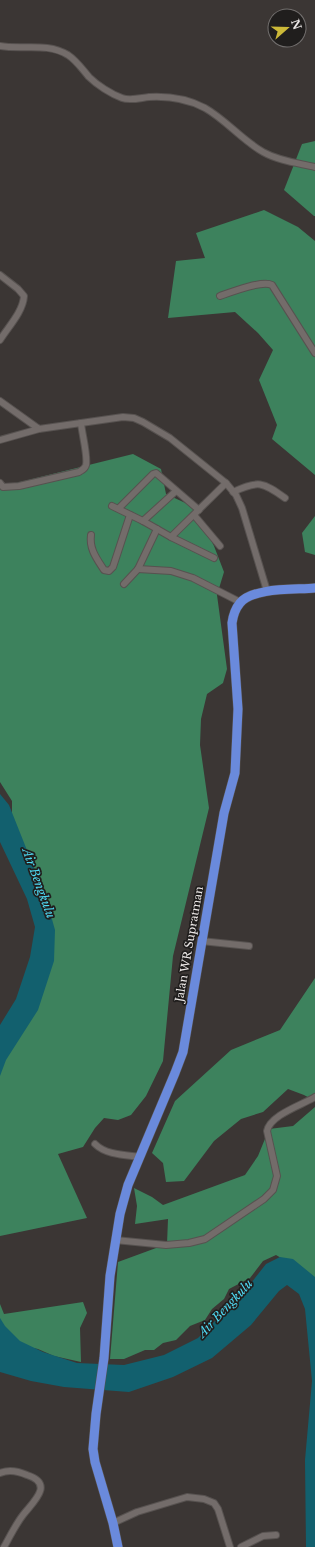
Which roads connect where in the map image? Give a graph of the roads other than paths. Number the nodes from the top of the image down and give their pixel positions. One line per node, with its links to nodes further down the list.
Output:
1 (0, 46): 2 (street)
2 (315, 167)
3 (0, 275): 5 (street)
4 (220, 296): 6 (street)
5 (0, 340)
6 (315, 353)
7 (0, 401): 9 (street)
8 (81, 423): 9 (street); 11 (street); 12 (street)
9 (39, 429): 10 (street)
10 (0, 440)
11 (0, 483)
12 (226, 483): 14 (street); 18 (street)
13 (176, 490): 17 (street); 18 (street); 21 (street)
14 (233, 492): 15 (street); 30 (street)
15 (285, 498)
16 (112, 506): 17 (street)
17 (119, 508): 19 (street)
18 (199, 510): 20 (street)
19 (130, 515): 21 (street); 23 (street)
20 (194, 515): 24 (street); 25 (street)
21 (143, 521): 22 (street)
22 (157, 529): 24 (street); 27 (street)
23 (91, 535)
24 (171, 537): 26 (street)
25 (220, 546)
26 (214, 558)
27 (138, 569): 28 (street); 31 (street)
28 (124, 584)
29 (315, 588): 30 (highway)
30 (267, 590): 31 (highway)
31 (240, 602): 32 (highway, Jalan WR Supratman)
32 (201, 942): 33 (street); 36 (highway, Jalan WR Supratman)
33 (250, 946)
34 (315, 1097): 37 (street)
35 (95, 1144): 36 (street)
36 (140, 1157): 37 (highway, Jalan WR Supratman)
37 (115, 1240): 39 (highway, Jalan WR Supratman)
38 (0, 1473): 41 (street)
39 (113, 1523): 42 (highway, Jalan WR Supratman); 43 (street)
40 (276, 1535): 44 (street)
41 (4, 1547)
42 (118, 1547)
43 (230, 1547)
44 (241, 1547)

